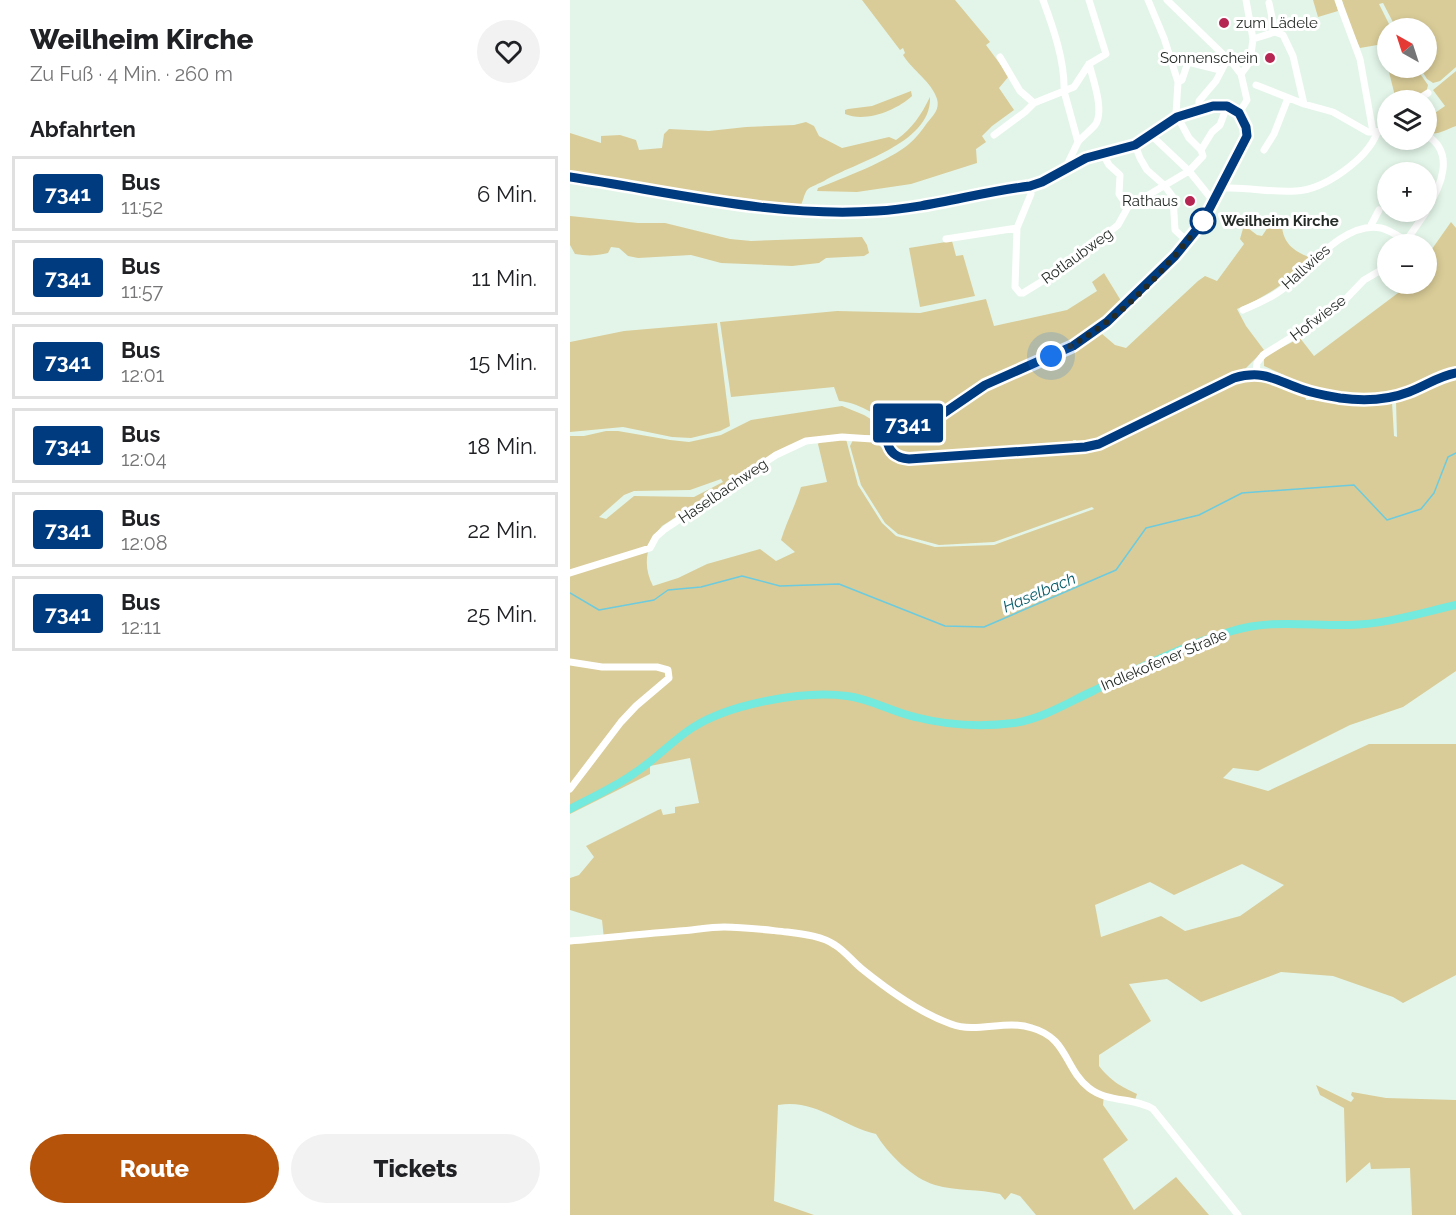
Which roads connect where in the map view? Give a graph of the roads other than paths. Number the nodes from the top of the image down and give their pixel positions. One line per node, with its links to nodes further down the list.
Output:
1 (1043, 0): 17 (street)
2 (1089, 0): 12 (street)
3 (1148, 0): 15 (street)
4 (1167, 0): 11 (street)
5 (1246, 0): 9 (street)
6 (1338, 0): 25 (street)
7 (1269, 3): 8 (street)
8 (1275, 32): 9 (street); 20 (street)
9 (1252, 39): 14 (street)
10 (1000, 57): 19 (street)
11 (1228, 58): 13 (street); 14 (street)
12 (1089, 64): 17 (street); 28 (street)
13 (1220, 70): 15 (street); 22 (street)
14 (1241, 74): 23 (street)
15 (1178, 82): 24 (street)
16 (1256, 85): 18 (street)
17 (1064, 91): 19 (street); 28 (street)
18 (1288, 98): 20 (street); 32 (street)
19 (1034, 103): 26 (street)
20 (1304, 104): 25 (street)
21 (1227, 106): 22 (street); 23 (street); 31 (street)
22 (1199, 110): 24 (street)
23 (1239, 113): 39 (street)
24 (1177, 117): 27 (street); 31 (street)
25 (1375, 133): 39 (street)
26 (994, 135)
27 (1151, 135): 29 (street); 35 (street)
28 (1078, 142): 34 (street)
29 (1135, 145): 33 (street); 37 (street)
30 (1437, 146): 40 (street)
31 (1201, 150): 35 (street)
32 (1264, 150)
33 (1103, 154): 34 (street); 42 (street)
34 (1066, 168): 38 (street)
35 (1190, 171): 37 (street, Rotlaubweg); 41 (street)
36 (570, 177): 38 (street)
37 (1164, 185): 42 (street, Rotlaubweg); 48 (street)
38 (1030, 186): 45 (street, Rotlaubweg)
39 (1221, 186): 41 (street)
40 (1437, 191)
41 (1214, 202): 48 (street)
42 (1128, 207): 45 (street, Rotlaubweg)
43 (1377, 214): 44 (street)
44 (1370, 227): 46 (street); 50 (street, Hallwies)
45 (1017, 228): 47 (street)
46 (1390, 234)
47 (946, 239)
48 (1187, 241): 53 (street)
49 (1377, 272): 51 (street, Hofwiese)
50 (1242, 310)
51 (1256, 374): 52 (street); 53 (street)
52 (1456, 374)
53 (887, 440): 54 (street, Haselbachweg)
54 (570, 573)
55 (1456, 604): 58 (main road, Indlekofener Straße)
56 (570, 662): 57 (street)
57 (570, 789)
58 (570, 809)
59 (570, 941): 60 (street)
60 (1238, 1215)

